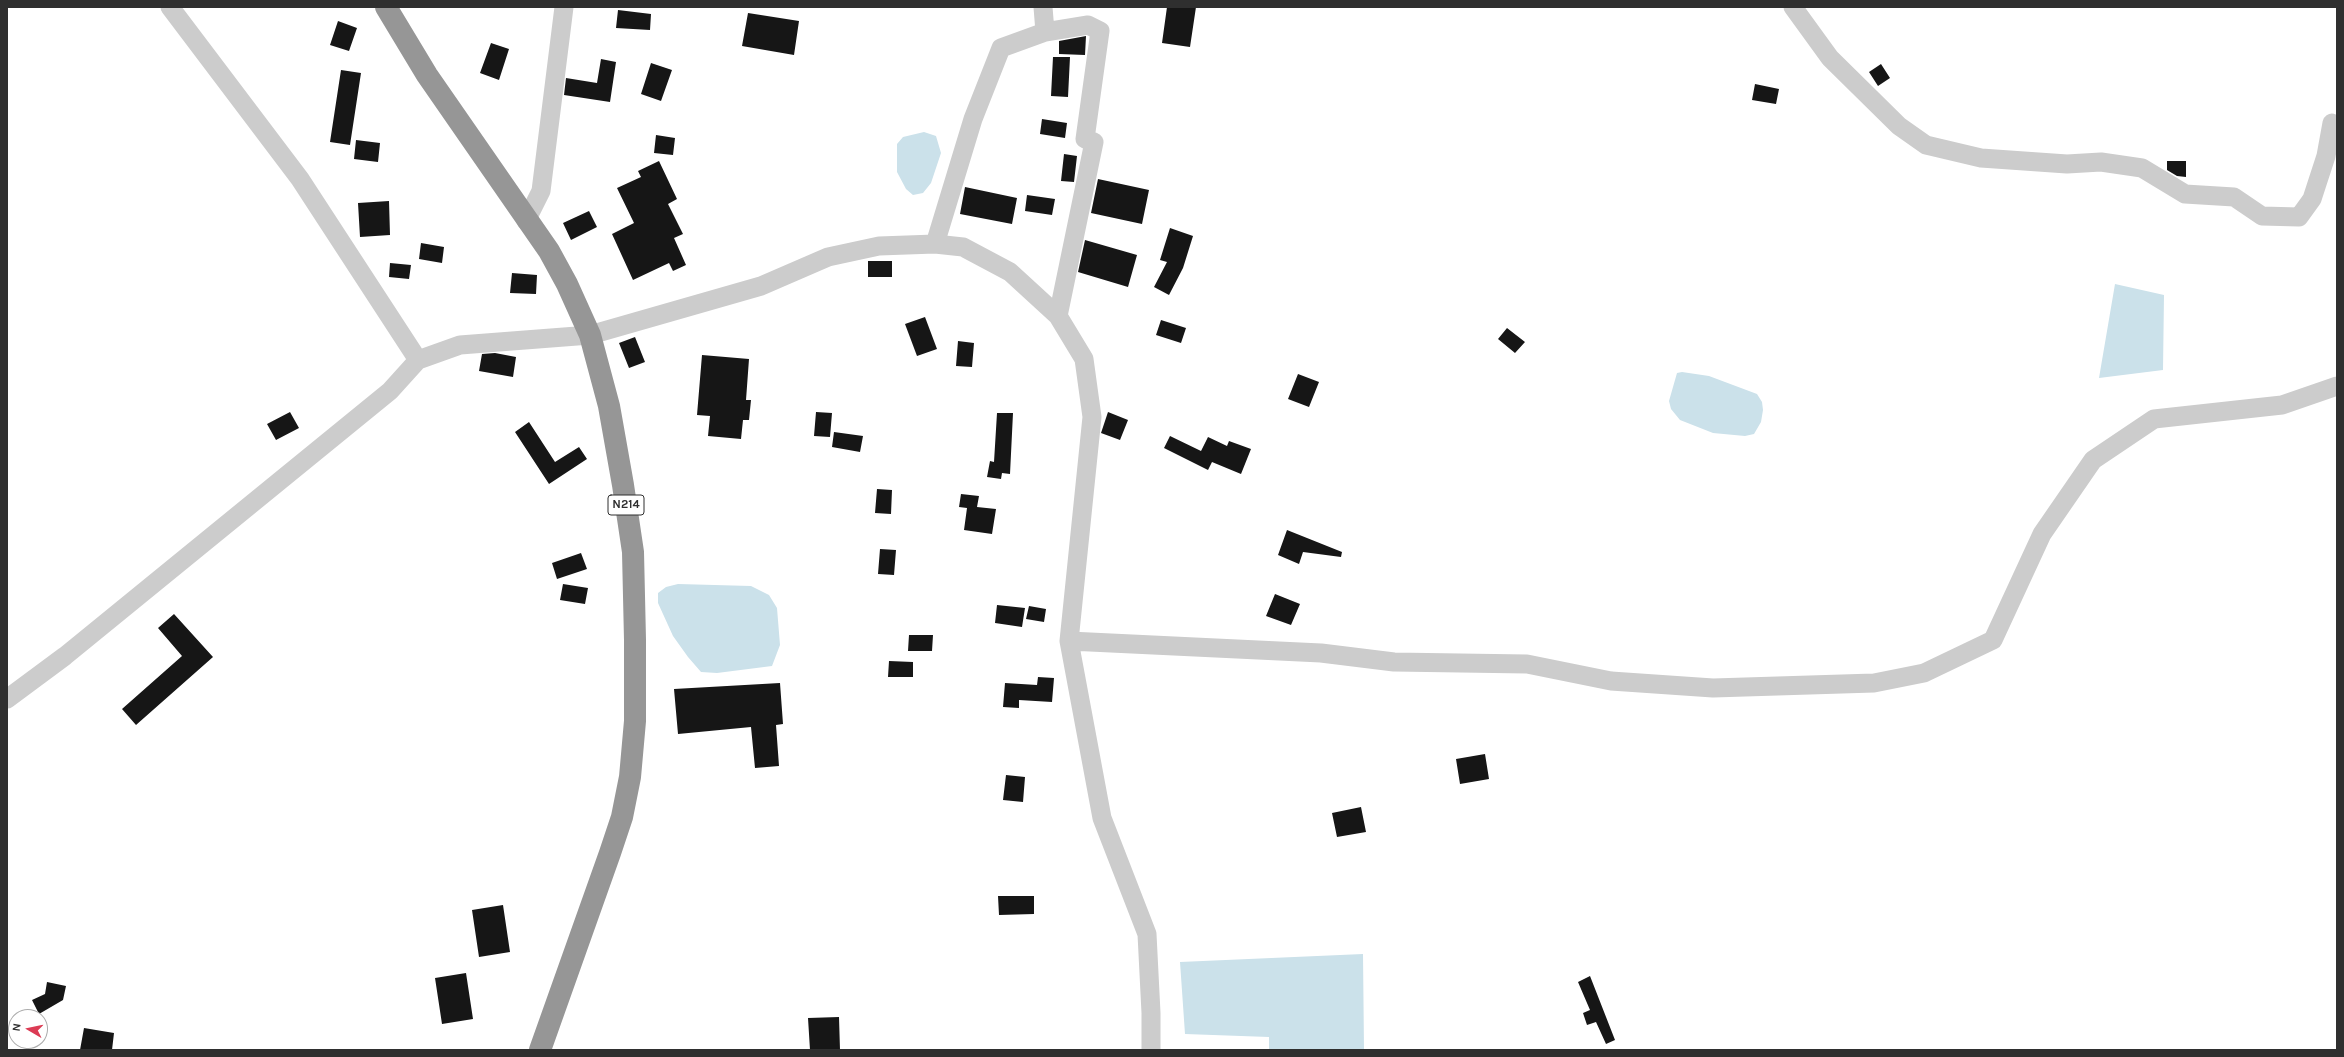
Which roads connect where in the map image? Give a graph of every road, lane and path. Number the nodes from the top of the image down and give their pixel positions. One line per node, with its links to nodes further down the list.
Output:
1 (170, 7): 12 (street)
2 (386, 7): 8 (highway, N214)
3 (564, 7): 8 (street)
4 (1043, 7): 6 (street)
5 (1793, 7): 7 (street)
6 (1045, 32): 9 (street); 10 (street)
7 (2332, 123)
8 (526, 221): 11 (highway, N214)
9 (935, 244): 10 (street); 11 (street)
10 (1058, 316): 14 (street)
11 (590, 335): 12 (street); 16 (highway, N214)
12 (418, 360): 15 (street)
13 (2337, 386): 14 (street)
14 (1069, 642): 17 (street)
15 (7, 699)
16 (540, 1050)
17 (1150, 1050)

